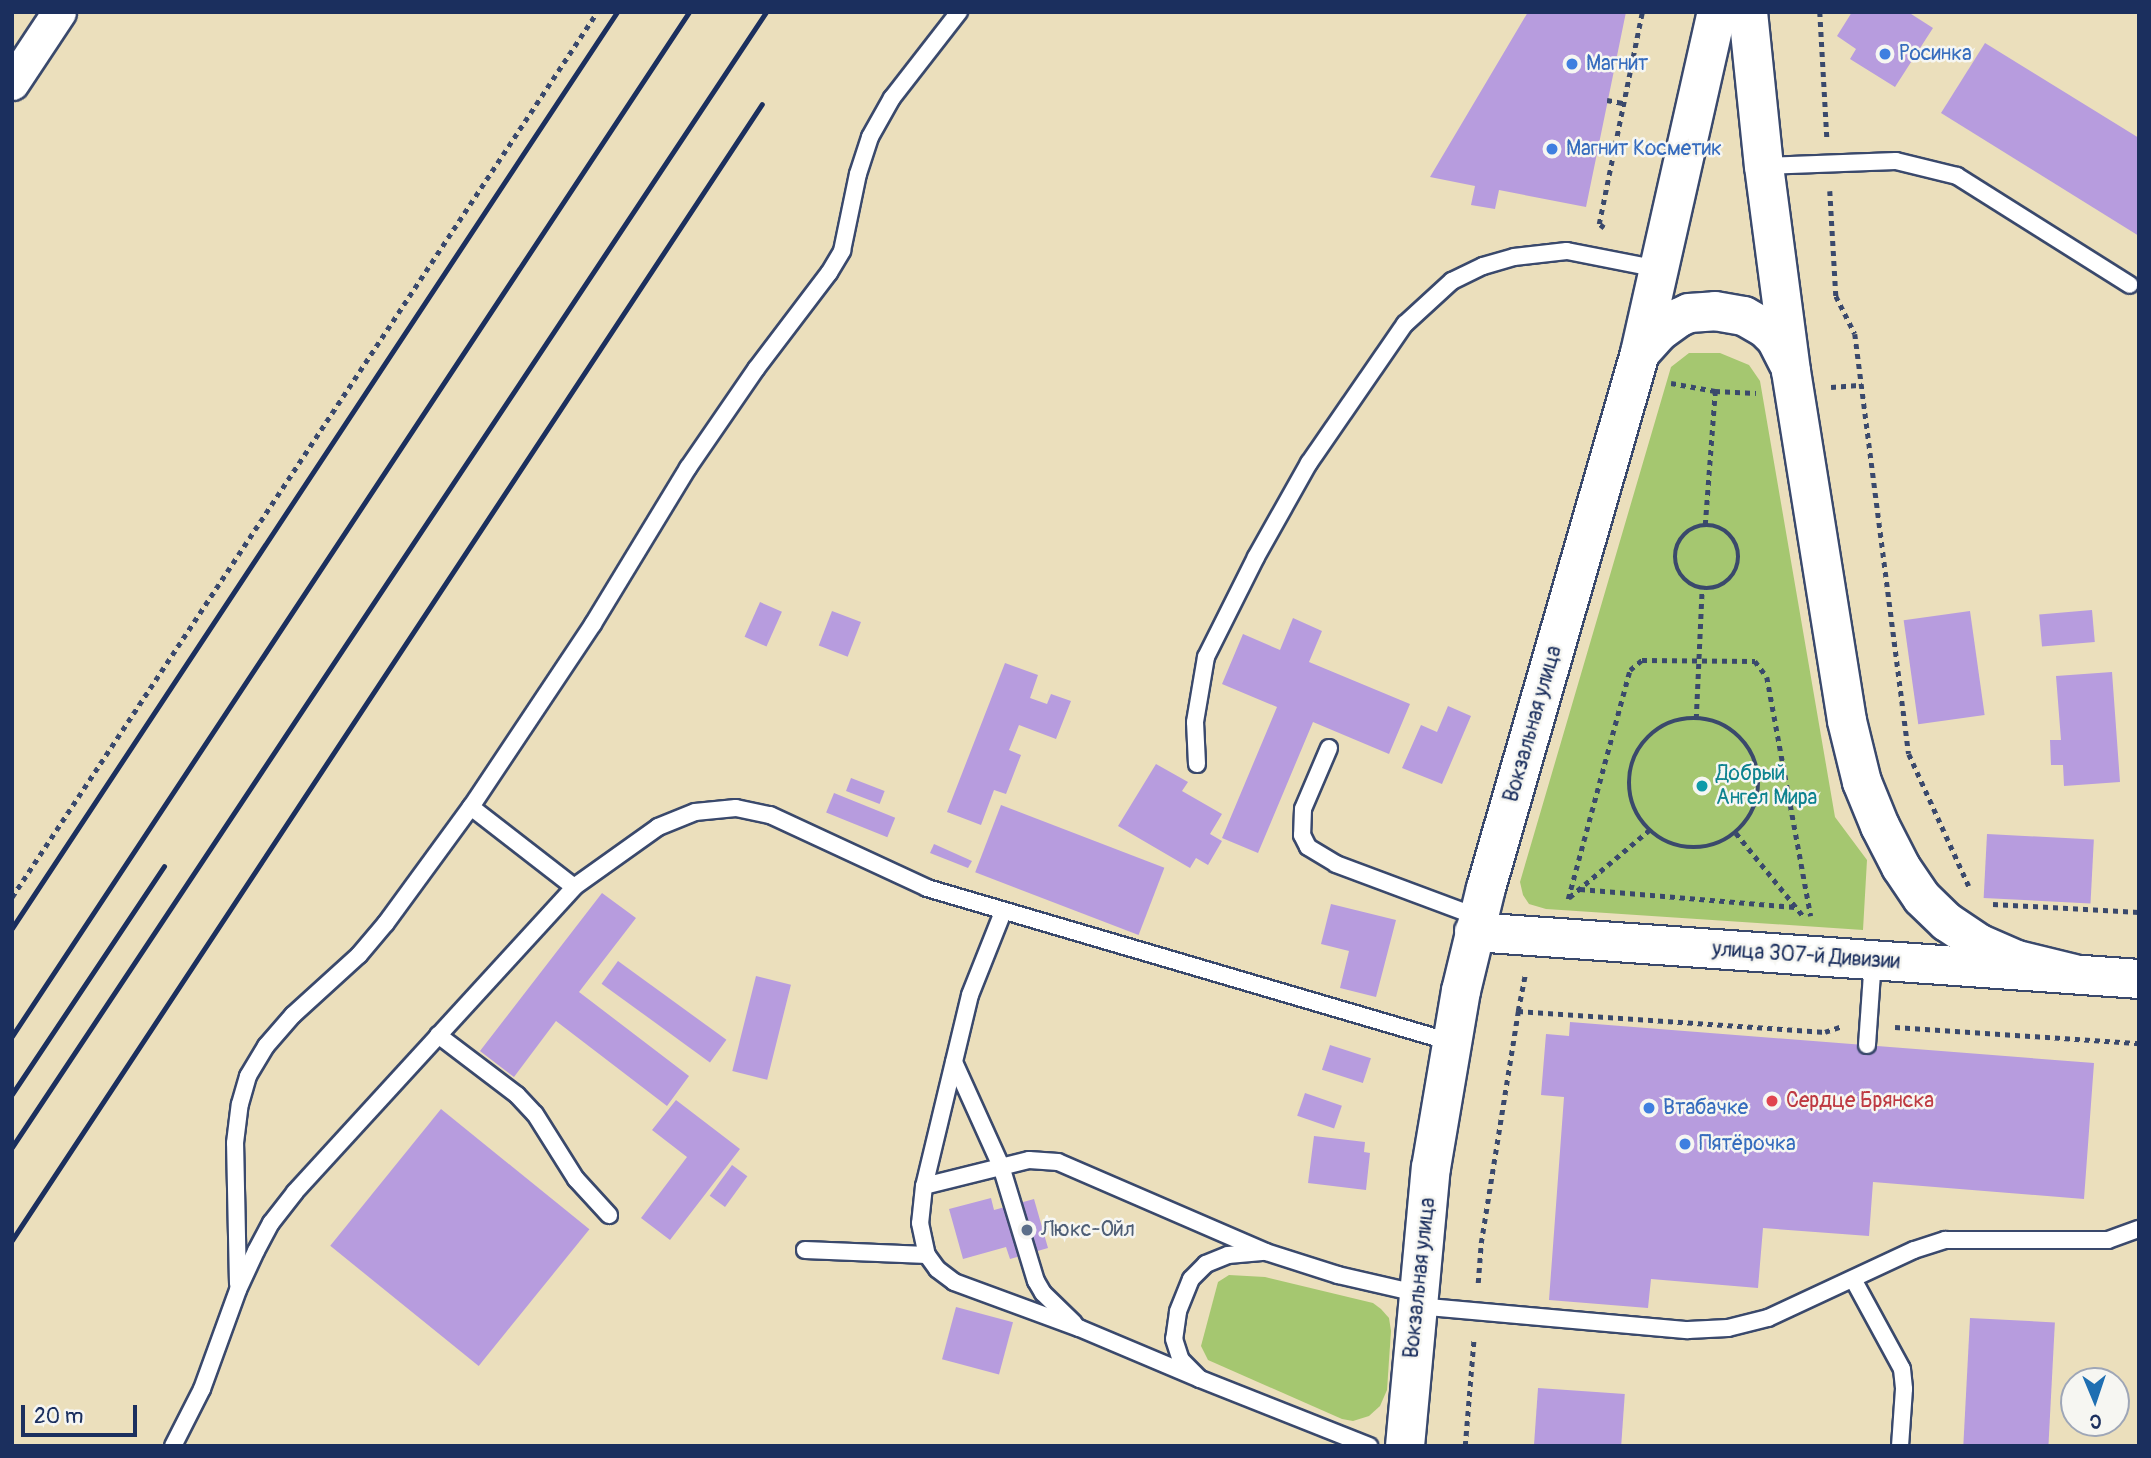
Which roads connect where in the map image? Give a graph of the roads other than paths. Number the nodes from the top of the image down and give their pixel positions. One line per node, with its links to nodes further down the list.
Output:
1 (59, 12): 5 (street)
2 (959, 12): 13 (lane)
3 (1717, 12): 7 (street, Вокзальная улица)
4 (1748, 12): 6 (street)
5 (12, 83)
6 (1764, 166): 8 (lane); 10 (street)
7 (1660, 269): 9 (street, Вокзальная улица); 12 (lane)
8 (2130, 285)
9 (1640, 354): 10 (street); 16 (street, Вокзальная улица)
10 (1791, 371): 18 (street)
11 (1329, 748): 16 (lane)
12 (1197, 764)
13 (471, 807): 14 (lane); 32 (lane)
14 (574, 887): 15 (lane); 20 (lane)
15 (1003, 912): 21 (lane); 23 (lane)
16 (1476, 925): 17 (street, улица 307-й Дивизии); 21 (street, Вокзальная улица)
17 (1872, 960): 18 (street, улица 307-й Дивизии); 22 (lane)
18 (2074, 974): 19 (street, улица 307-й Дивизии)
19 (2139, 979)
20 (438, 1035): 26 (lane); 32 (lane)
21 (1451, 1042): 33 (street, Вокзальная улица)
22 (1867, 1045)
23 (954, 1062): 24 (lane); 25 (lane)
24 (1001, 1166): 25 (lane); 29 (lane); 34 (lane)
25 (924, 1186): 30 (lane)
26 (609, 1215)
27 (2139, 1229): 31 (lane)
28 (805, 1250): 30 (lane)
29 (1266, 1252): 33 (lane); 35 (lane)
30 (927, 1255): 34 (lane)
31 (1853, 1279): 33 (lane); 39 (lane)
32 (238, 1290): 36 (lane)
33 (1416, 1300): 38 (street, Вокзальная улица)
34 (1080, 1328): 35 (lane)
35 (1200, 1379): 37 (lane)
36 (173, 1446)
37 (1368, 1446)
38 (1405, 1446)
39 (1900, 1446)

